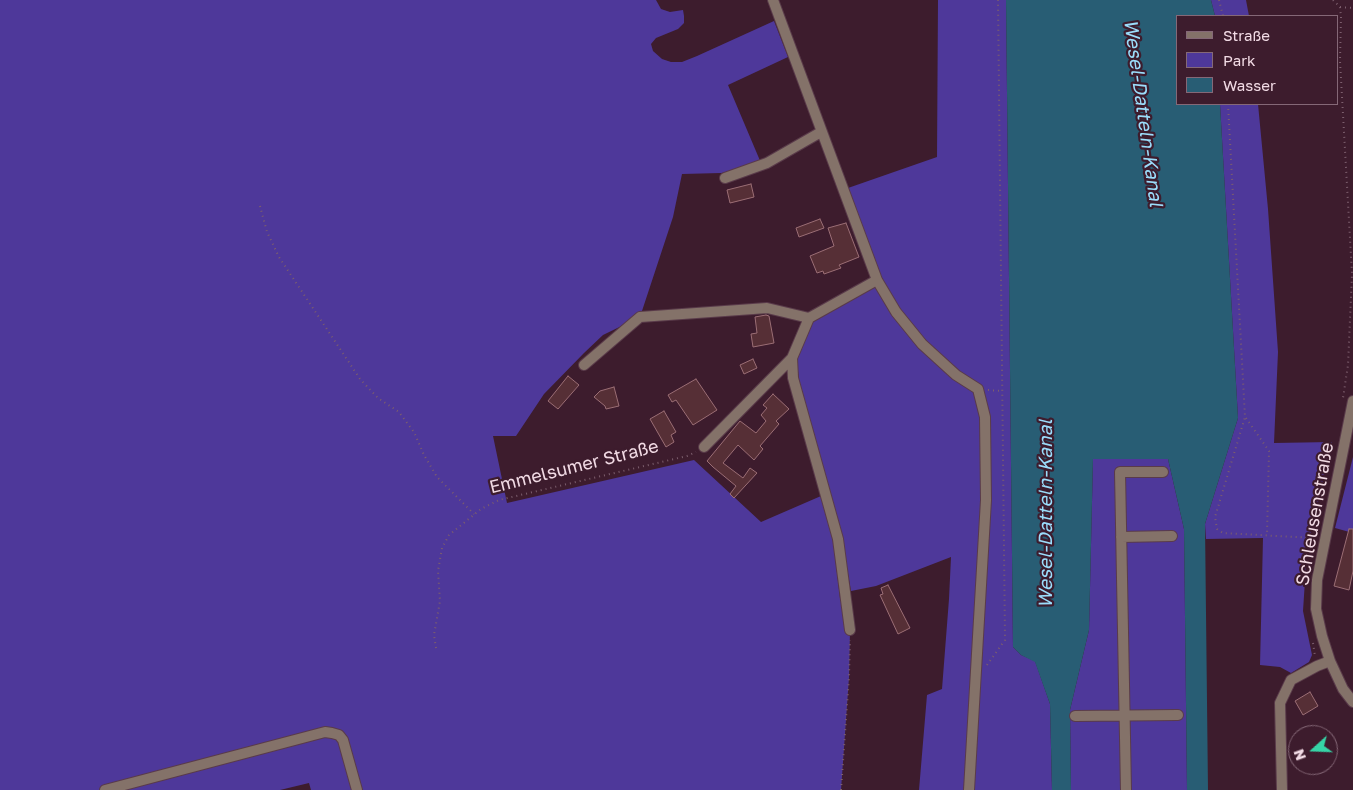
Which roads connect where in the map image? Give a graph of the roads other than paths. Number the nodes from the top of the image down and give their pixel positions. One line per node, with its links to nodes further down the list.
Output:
1 (773, 0): 2 (street)
2 (822, 132): 3 (street); 4 (street)
3 (725, 178)
4 (877, 280): 5 (street); 21 (street)
5 (809, 318): 6 (street); 7 (street)
6 (792, 358): 9 (street); 13 (street)
7 (584, 365)
8 (1353, 401): 14 (street, Schleusenstraße)
9 (704, 447)
10 (1163, 472): 12 (street)
11 (1172, 536): 12 (street)
12 (1121, 537): 18 (street)
13 (850, 630)
14 (1330, 662): 15 (street, Schleusenstraße); 23 (street)
15 (1353, 702)
16 (1178, 715): 18 (street)
17 (1075, 716): 18 (street)
18 (1124, 716): 22 (street)
19 (105, 790): 20 (street)
20 (357, 790)
21 (969, 790)
22 (1126, 790)
23 (1282, 790)

